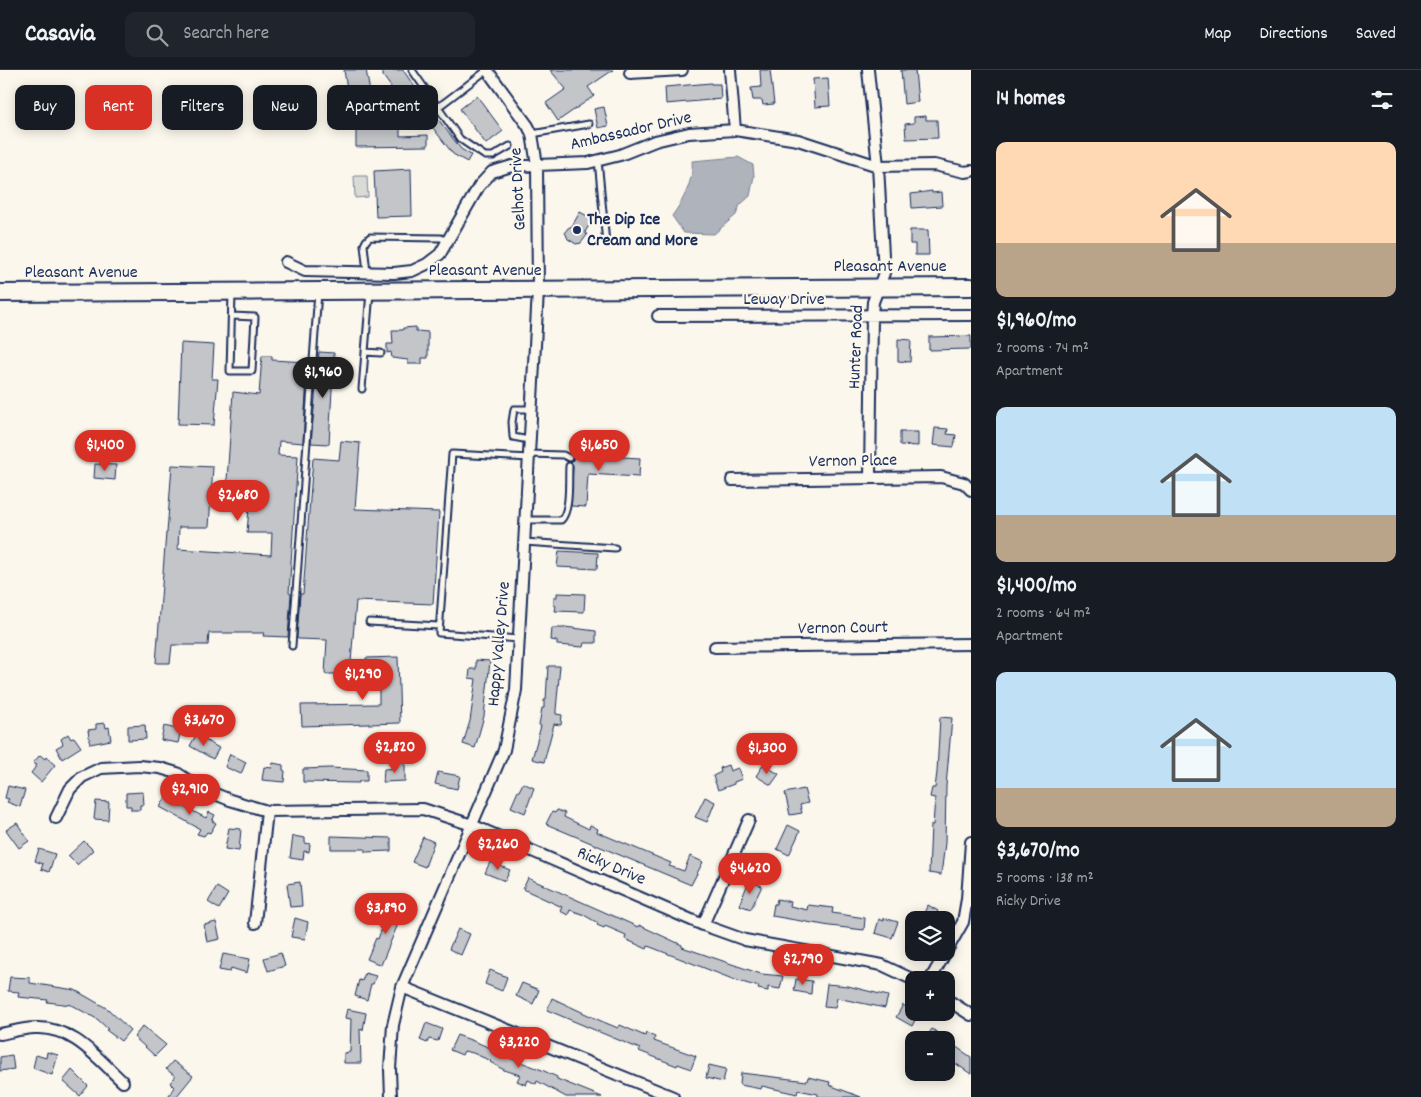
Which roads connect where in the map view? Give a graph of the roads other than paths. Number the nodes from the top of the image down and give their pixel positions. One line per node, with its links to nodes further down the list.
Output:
1 (412, 70): 7 (lane)
2 (487, 70): 8 (lane); 11 (street, Gelhot Drive)
3 (682, 70): 6 (street)
4 (730, 70): 10 (street)
5 (868, 70): 15 (street, Hunter Road)
6 (630, 73)
7 (423, 85)
8 (438, 107): 12 (lane)
9 (589, 124): 11 (lane)
10 (735, 130): 13 (street, Ambassador Drive); 15 (street, Ambassador Drive)
11 (532, 134): 14 (street, Gelhot Drive)
12 (510, 146)
13 (598, 160): 14 (street, Ambassador Drive); 18 (lane)
14 (537, 165): 17 (street, Ambassador Drive); 23 (street, Gelhot Drive)
15 (878, 166): 16 (street, Ambassador Drive); 22 (street, Hunter Road)
16 (971, 171)
17 (448, 241): 20 (street, Ambassador Drive); 20 (lane)
18 (606, 243)
19 (286, 262): 20 (street, Ambassador Drive)
20 (367, 272)
21 (971, 286): 22 (main road, Pleasant Avenue)
22 (879, 287): 23 (main road, Pleasant Avenue); 31 (street, Hunter Road)
23 (538, 291): 26 (main road, Pleasant Avenue); 35 (street, Happy Valley Drive)
24 (232, 292): 25 (main road, Pleasant Avenue); 27 (main road, Pleasant Avenue); 29 (lane)
25 (318, 292): 26 (main road, Pleasant Avenue); 50 (lane)
26 (370, 292): 32 (lane)
27 (0, 293)
28 (971, 315): 31 (street, Leway Drive)
29 (232, 316): 29 (lane)
30 (658, 316): 31 (street, Leway Drive)
31 (872, 316): 40 (street, Hunter Road)
32 (365, 352): 33 (lane); 34 (lane)
33 (381, 354)
34 (362, 389)
35 (532, 409): 36 (street, Happy Valley Drive); 36 (lane)
36 (530, 440): 37 (street, Happy Valley Drive)
37 (529, 456): 38 (lane); 43 (street, Happy Valley Drive); 47 (lane)
38 (569, 458)
39 (569, 466): 43 (lane)
40 (870, 478): 41 (street, Vernon Place); 42 (street, Vernon Place)
41 (732, 480)
42 (971, 490)
43 (525, 520): 44 (street, Happy Valley Drive)
44 (524, 542): 45 (lane); 48 (street, Happy Valley Drive)
45 (614, 548)
46 (369, 622): 47 (lane)
47 (439, 626): 48 (lane)
48 (519, 639): 55 (street, Happy Valley Drive)
49 (971, 644): 51 (street, Vernon Court)
50 (292, 646)
51 (715, 647)
52 (267, 811): 53 (street, Ricky Drive); 55 (street, Ricky Drive); 57 (street)
53 (56, 818)
54 (750, 820): 58 (street)
55 (472, 825): 58 (street, Ricky Drive); 61 (street, Happy Valley Drive)
56 (971, 842): 59 (street)
57 (255, 923)
58 (703, 925): 60 (street, Ricky Drive)
59 (955, 936)
60 (905, 976)
61 (402, 987): 66 (street, Happy Valley Drive); 67 (street)
62 (955, 1005): 63 (street)
63 (971, 1015)
64 (0, 1034): 65 (street)
65 (123, 1082)
66 (391, 1097)
67 (673, 1097)

